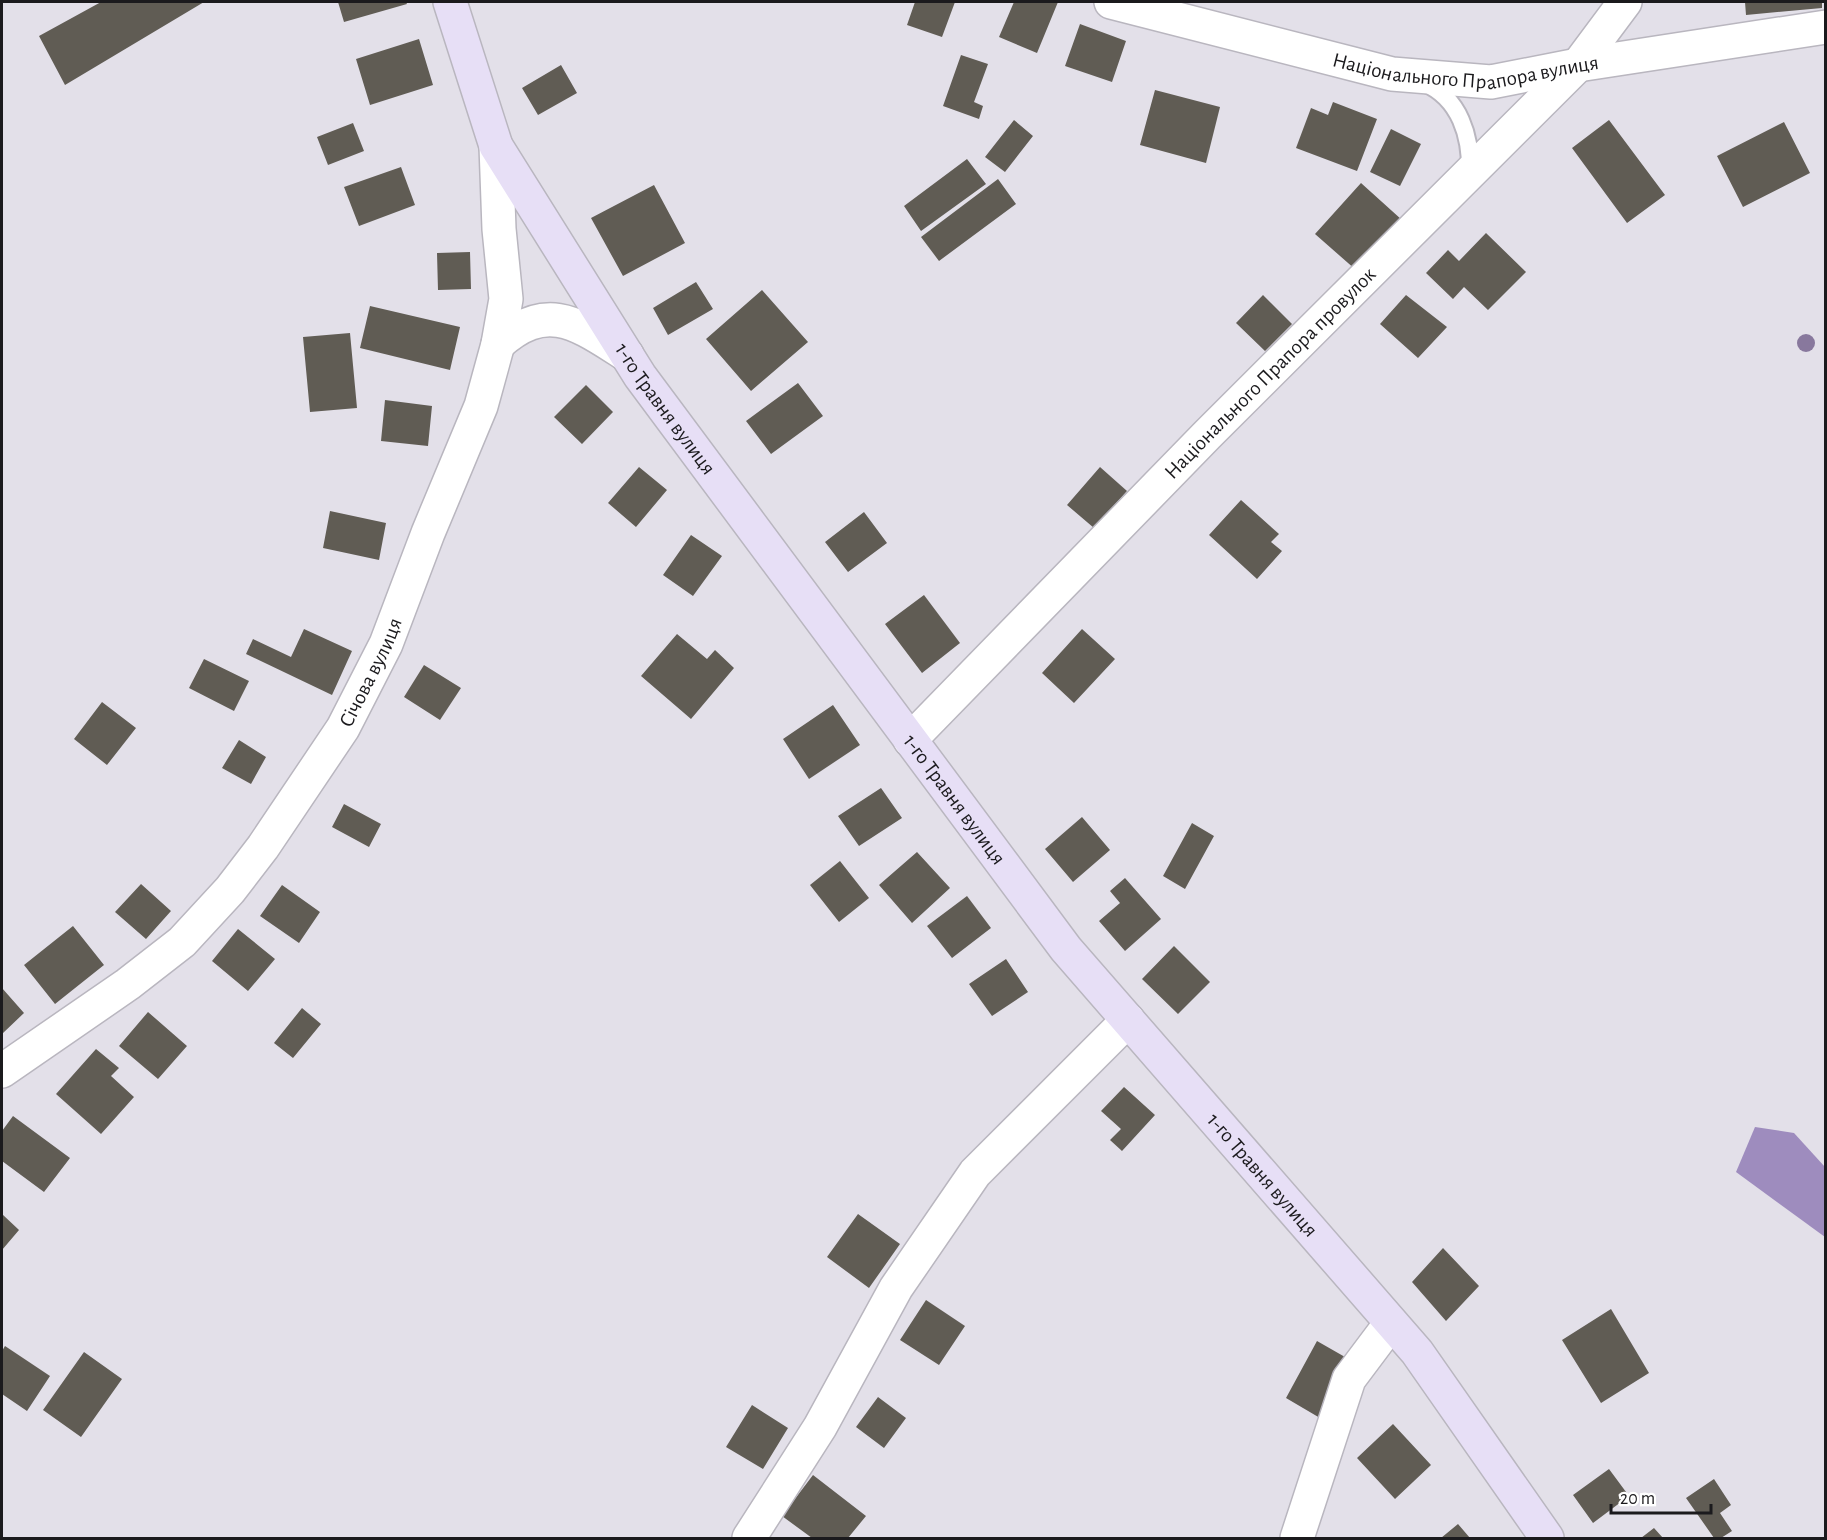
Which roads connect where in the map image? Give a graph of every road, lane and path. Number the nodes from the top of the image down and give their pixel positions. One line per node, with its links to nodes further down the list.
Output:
1 (450, 2): 7 (street, 1-го Травня вулиця)
2 (1111, 2): 6 (street, Національного Прапора вулиця)
3 (1625, 2): 5 (street, Національного Прапора провулок)
4 (1826, 27): 5 (street, Національного Прапора вулиця)
5 (1578, 66): 6 (street, Національного Прапора вулиця); 8 (street, Національного Прапора провулок)
6 (1392, 74): 8 (lane)
7 (496, 146): 9 (street, Січова вулиця); 10 (street, 1-го Травня вулиця)
8 (1470, 174): 11 (street, Національного Прапора провулок)
9 (498, 344): 10 (street); 13 (street, Січова вулиця)
10 (627, 355): 11 (street, 1-го Травня вулиця)
11 (910, 740): 12 (street, 1-го Травня вулиця)
12 (1128, 1020): 14 (street, 1-го Травня вулиця); 15 (street)
13 (2, 1071)
14 (1391, 1323): 16 (street); 17 (street, 1-го Травня вулиця)
15 (749, 1539)
16 (1296, 1539)
17 (1547, 1539)

